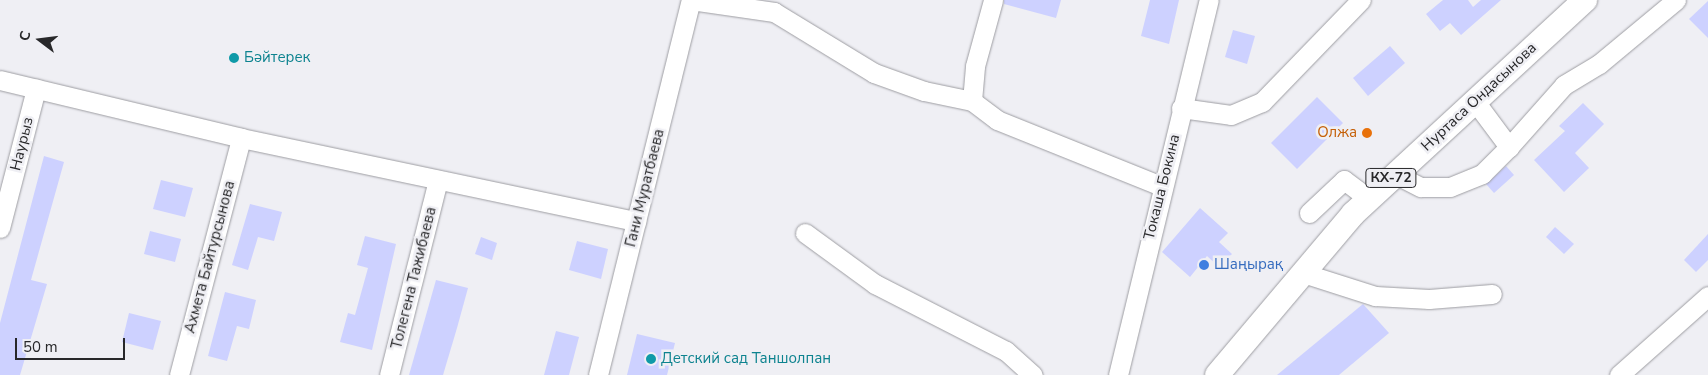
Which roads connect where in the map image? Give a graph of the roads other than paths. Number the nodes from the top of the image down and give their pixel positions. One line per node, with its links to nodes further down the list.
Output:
1 (691, 0): 10 (street); 19 (street, Гани Муратбаева)
2 (993, 0): 10 (street)
3 (1209, 0): 11 (street, Токаша Бокина)
4 (1361, 0): 11 (street)
5 (1585, 0): 9 (main road, Нуртаса Ондасынова / КХ-72)
6 (1676, 0): 13 (street)
7 (0, 80): 8 (street)
8 (36, 89): 12 (street); 20 (street, Наурыз)
9 (1474, 100): 13 (street); 14 (main road, Нуртаса Ондасынова / КХ-72)
10 (972, 101): 16 (street)
11 (1181, 108): 16 (street, Токаша Бокина)
12 (241, 138): 15 (street); 25 (street, Ахмета Байтурсынова)
13 (1509, 147): 14 (street)
14 (1395, 174): 17 (main road, Нуртаса Ондасынова / КХ-72)
15 (438, 180): 19 (street); 26 (street, Толегена Тажибаева)
16 (1161, 186): 29 (street, Токаша Бокина)
17 (1369, 199): 18 (street); 22 (main road, Нуртаса Ондасынова / КХ-72)
18 (1309, 213)
19 (636, 220): 27 (street, Гани Муратбаева)
20 (0, 228)
21 (805, 233): 28 (street)
22 (1302, 273): 23 (street); 30 (main road, Нуртаса Ондасынова / КХ-72)
23 (1492, 294)
24 (1708, 296): 31 (street)
25 (179, 375)
26 (389, 375)
27 (598, 375)
28 (1033, 375)
29 (1118, 375)
30 (1217, 375)
31 (1618, 375)

